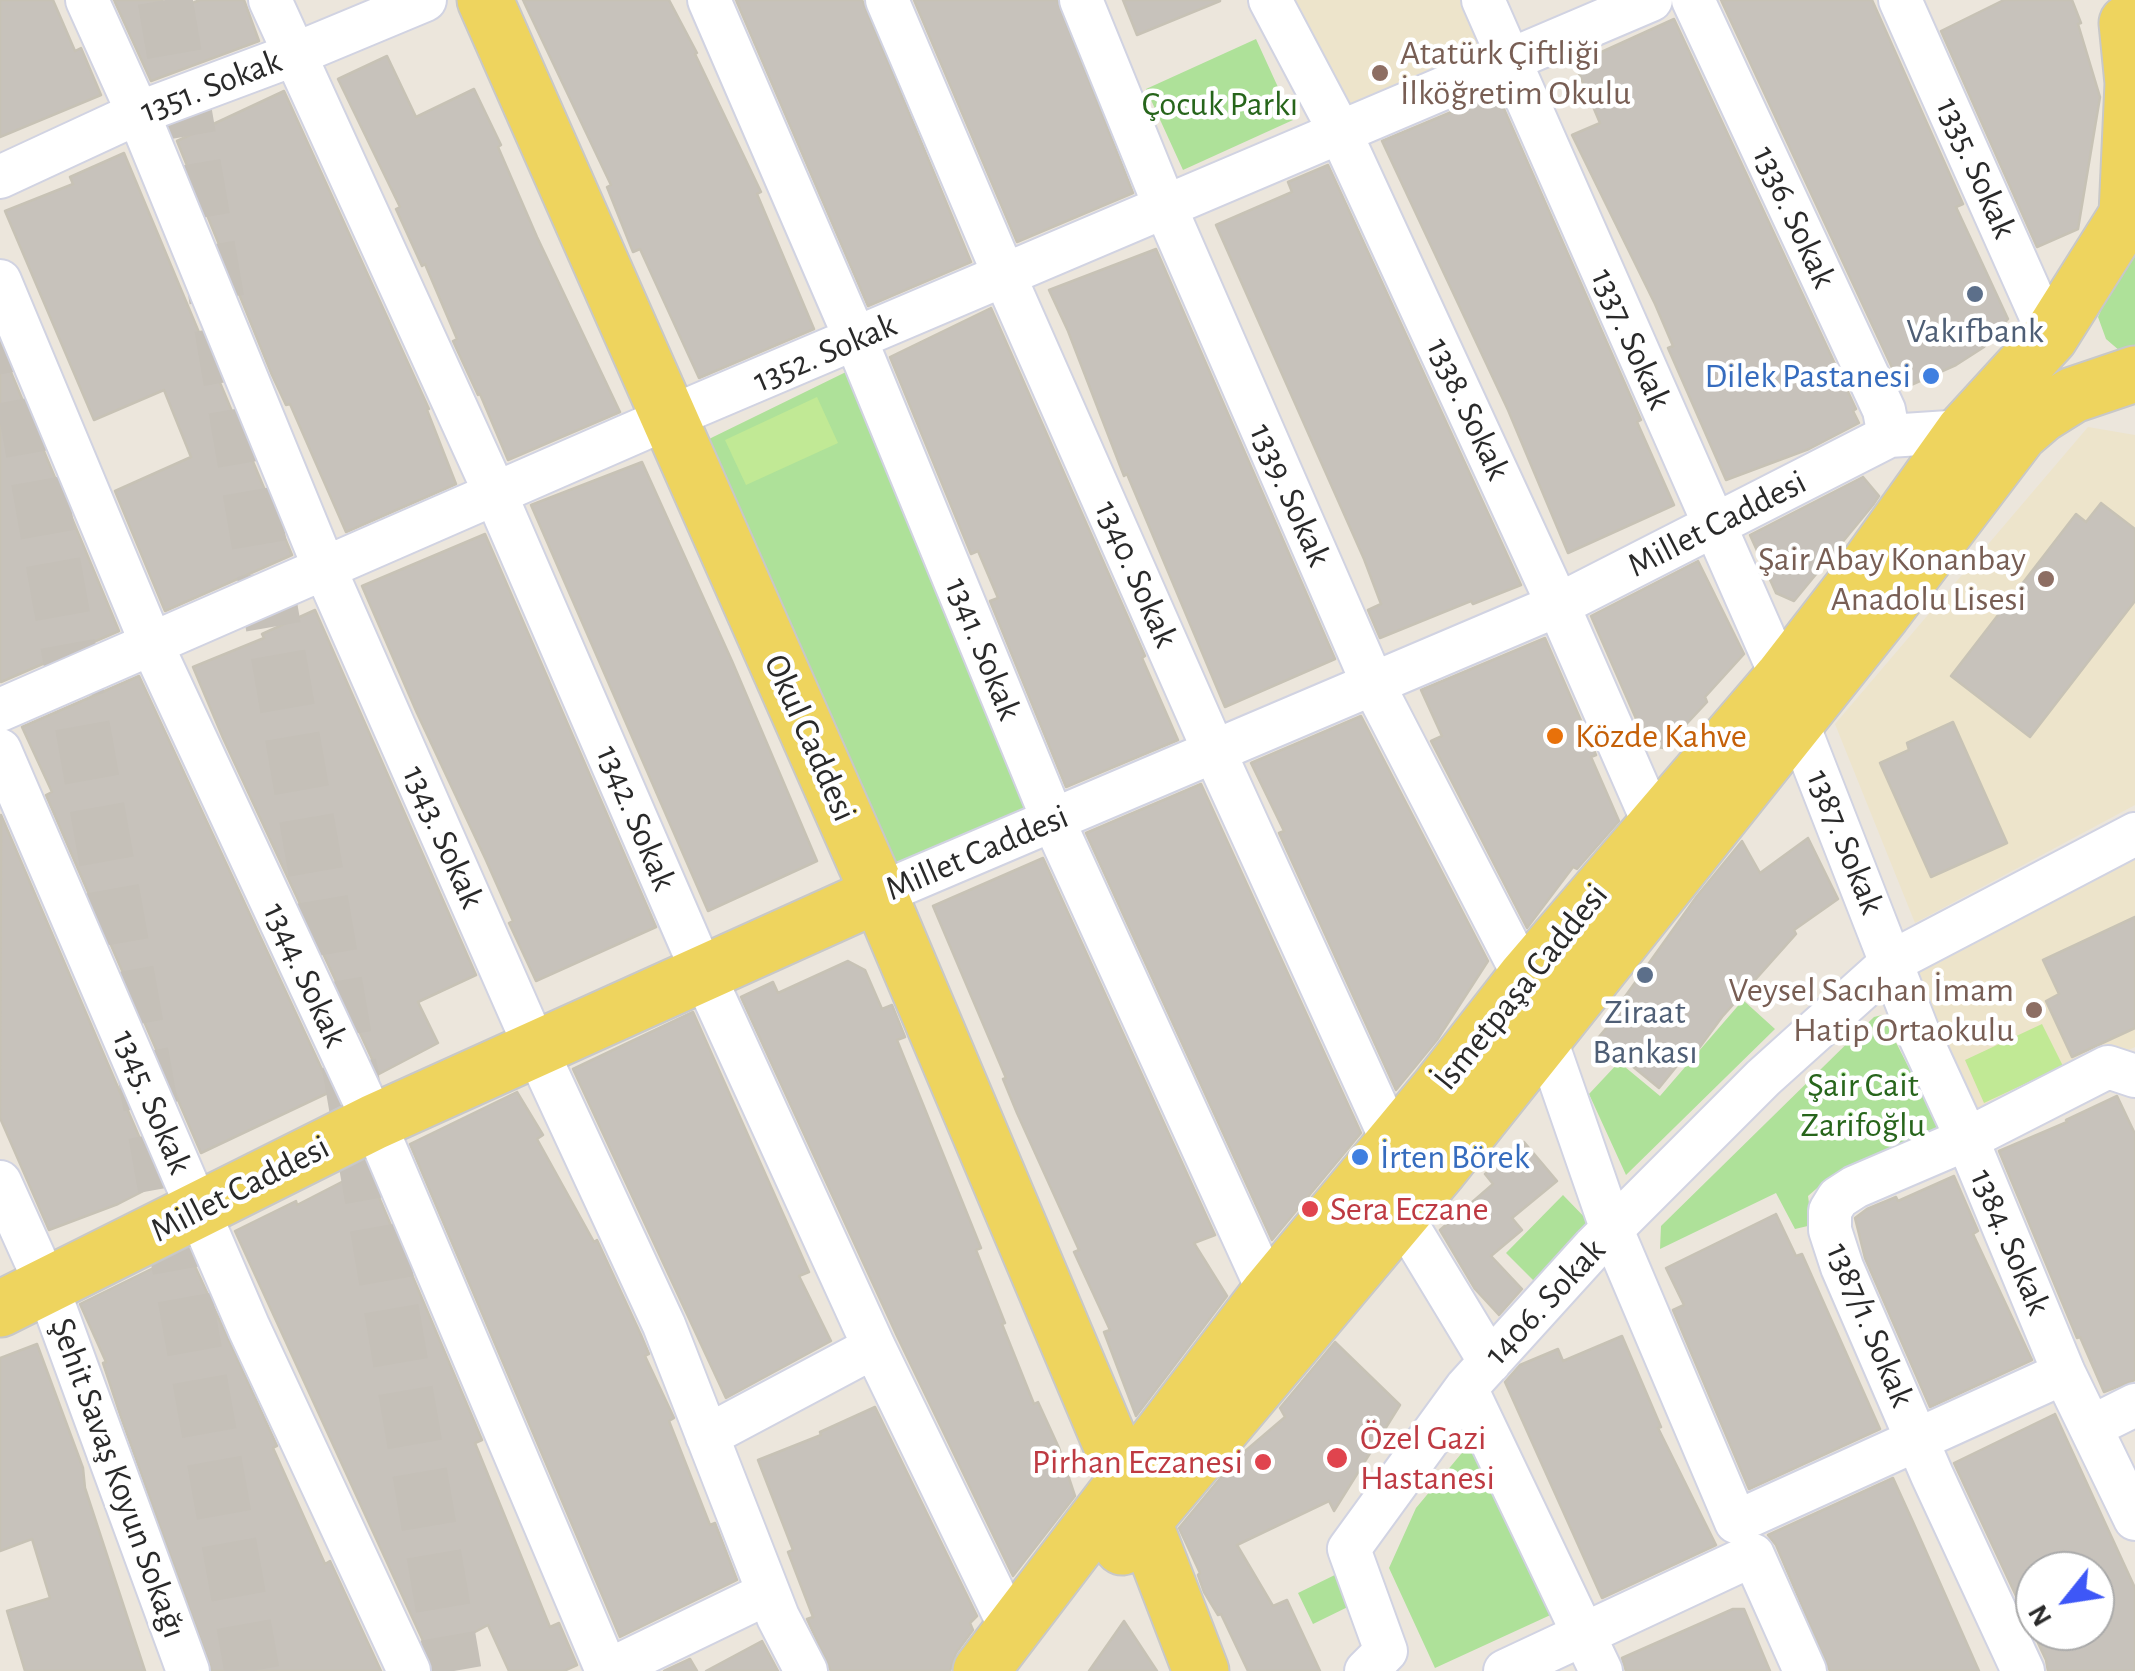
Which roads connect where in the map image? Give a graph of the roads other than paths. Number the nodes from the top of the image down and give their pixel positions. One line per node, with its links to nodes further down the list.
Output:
1 (87, 0): 16 (street, 1343. Sokak)
2 (270, 0): 14 (street, 1342. Sokak)
3 (425, 0): 14 (street, 1351. Sokak)
4 (485, 0): 26 (main road, Okul Caddesi)
5 (708, 0): 24 (street, 1341. Sokak)
6 (887, 0): 21 (street, 1340. Sokak)
7 (1082, 0): 20 (street, 1339. Sokak)
8 (1270, 0): 17 (street, 1338. Sokak)
9 (1483, 0): 15 (street, 1337. Sokak)
10 (1651, 0): 15 (street, 1352. Sokak)
11 (1693, 0): 28 (street, 1336. Sokak)
12 (1900, 0): 23 (street, 1335. Sokak)
13 (2127, 20): 19 (main road)
14 (292, 55): 16 (street, 1351. Sokak); 29 (street, 1342. Sokak)
15 (1507, 59): 17 (street, 1352. Sokak); 30 (street, 1337. Sokak)
16 (138, 113): 18 (street, 1351. Sokak); 31 (street, 1343. Sokak)
17 (1340, 132): 20 (street, 1352. Sokak); 32 (street, 1338. Sokak)
18 (0, 177)
19 (2131, 208): 23 (main road, İsmetpaşa Caddesi)
20 (1166, 209): 21 (street, 1352. Sokak); 34 (street, 1339. Sokak)
21 (1004, 277): 24 (street, 1352. Sokak); 38 (street, 1340. Sokak)
22 (0, 280): 33 (street, 1344. Sokak)
23 (2060, 324): 25 (main road); 27 (main road, İsmetpaşa Caddesi)
24 (856, 340): 26 (street, 1352. Sokak); 39 (street, 1341. Sokak)
25 (2134, 376): 35 (main road, İsmetpaşa Caddesi)
26 (668, 418): 29 (street, 1352. Sokak); 42 (main road, Okul Caddesi)
27 (1964, 431): 28 (street, Millet Caddesi); 35 (main road, İsmetpaşa Caddesi)
28 (1890, 436): 30 (street, Millet Caddesi)
29 (495, 493): 31 (street, 1352. Sokak); 44 (street, 1342. Sokak)
30 (1714, 526): 32 (street, Millet Caddesi); 35 (street, 1337. Sokak)
31 (324, 567): 33 (street, 1352. Sokak); 47 (street, 1343. Sokak)
32 (1558, 605): 34 (street, Millet Caddesi); 40 (street, 1338. Sokak)
33 (152, 645): 36 (street, 1352. Sokak); 49 (street, 1344. Sokak)
34 (1372, 684): 38 (street, Millet Caddesi); 45 (street, 1339. Sokak)
35 (1790, 700): 40 (main road, İsmetpaşa Caddesi); 43 (street, 1387. Sokak); 46 (main road, İsmetpaşa Caddesi)
36 (0, 710)
37 (0, 750): 53 (street, 1345. Sokak)
38 (1214, 752): 39 (street, Millet Caddesi); 51 (street, 1340. Sokak)
39 (1053, 820): 42 (street, Millet Caddesi); 56 (street, 1341. Sokak)
40 (1654, 824): 45 (main road, İsmetpaşa Caddesi)
41 (2135, 834): 43 (street)
42 (879, 894): 44 (main road, Millet Caddesi); 65 (main road, Okul Caddesi)
43 (1879, 972): 50 (street, 1384. Sokak); 55 (street, 1406. Sokak)
44 (703, 973): 47 (main road, Millet Caddesi); 58 (street, 1342. Sokak)
45 (1525, 978): 51 (main road, İsmetpaşa Caddesi)
46 (1545, 1037): 54 (main road, İsmetpaşa Caddesi); 55 (street)
47 (536, 1049): 49 (main road, Millet Caddesi); 63 (street, 1343. Sokak)
48 (2122, 1072): 50 (street, 1387/1. Sokak)
49 (374, 1122): 53 (main road, Millet Caddesi); 75 (street, 1344. Sokak)
50 (1967, 1139): 59 (street, 1384. Sokak); 64 (street, 1387/1. Sokak)
51 (1393, 1144): 56 (main road, İsmetpaşa Caddesi)
52 (0, 1182): 57 (street, Şehit Savaş Koyun Sokağı)
53 (199, 1210): 57 (main road, Millet Caddesi); 74 (street, 1345. Sokak)
54 (1401, 1215): 60 (street); 65 (main road, İsmetpaşa Caddesi)
55 (1612, 1230): 60 (street, 1406. Sokak); 67 (street)
56 (1268, 1293): 65 (main road, İsmetpaşa Caddesi)
57 (24, 1298): 73 (street, Şehit Savaş Koyun Sokağı)
58 (874, 1347): 63 (street); 70 (street, 1342. Sokak)
59 (2064, 1372): 62 (street, 1384. Sokak); 64 (street)
60 (1478, 1375): 69 (street); 71 (street, 1406. Sokak)
61 (2135, 1406): 62 (street)
62 (2091, 1427): 66 (street, 1384. Sokak)
63 (707, 1436): 68 (street, 1343. Sokak)
64 (1918, 1440): 67 (street); 79 (street, 1387/1. Sokak)
65 (1134, 1500): 70 (main road, İsmetpaşa Caddesi); 72 (main road, Okul Caddesi)
66 (2135, 1519)
67 (1745, 1539): 69 (street); 78 (street)
68 (768, 1593): 75 (street); 76 (street, 1343. Sokak)
69 (1592, 1652): 77 (street)
70 (1007, 1658)
71 (1382, 1664)
72 (1197, 1668)
73 (188, 1671)
74 (409, 1671)
75 (607, 1671)
76 (806, 1671)
77 (1505, 1671)
78 (1805, 1671)
79 (2023, 1671)

